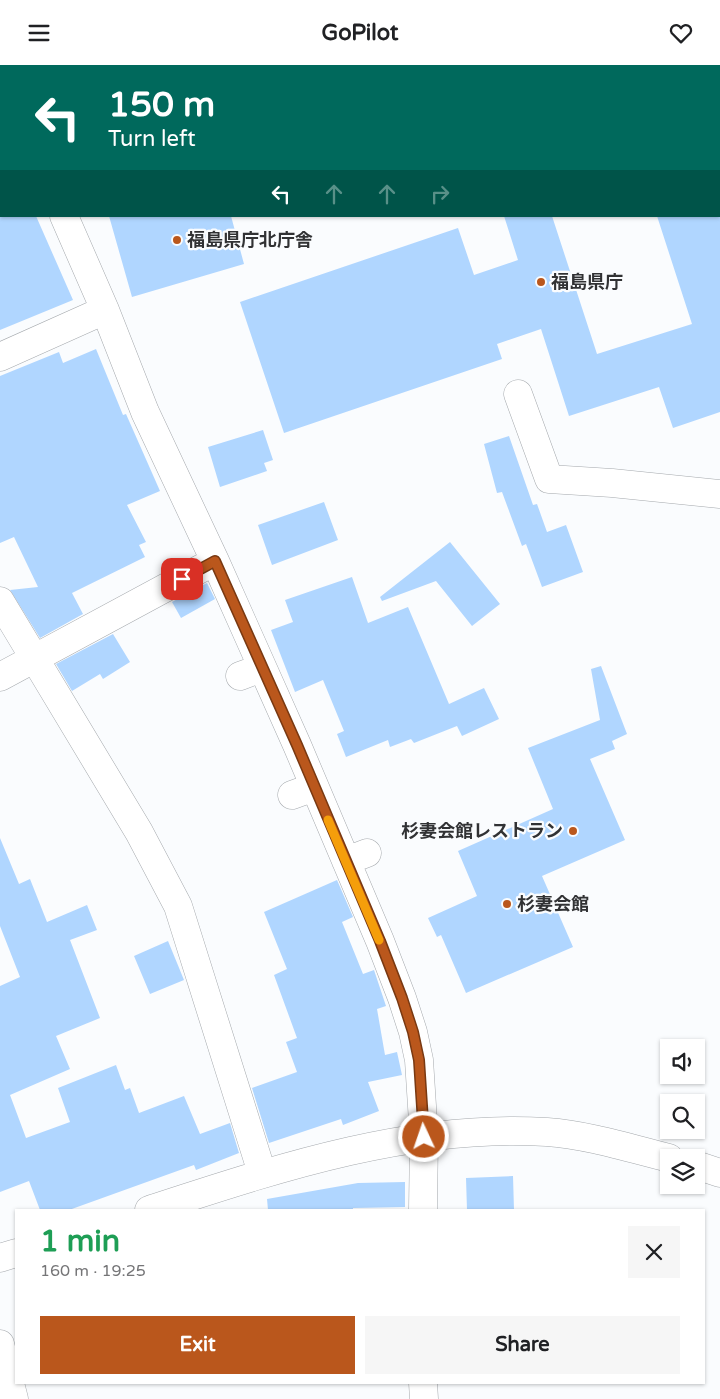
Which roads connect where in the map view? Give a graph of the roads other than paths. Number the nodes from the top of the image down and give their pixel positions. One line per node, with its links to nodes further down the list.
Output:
1 (64, 217): 2 (street)
2 (105, 310): 3 (street); 6 (street)
3 (0, 357)
4 (518, 394): 5 (street)
5 (720, 494)
6 (215, 561): 8 (street); 10 (street)
7 (0, 601): 8 (street)
8 (33, 658): 9 (street); 12 (street)
9 (0, 677)
10 (424, 1137): 11 (street); 12 (street); 14 (street)
11 (660, 1156)
12 (262, 1173): 13 (street)
13 (152, 1209)
14 (423, 1209)
15 (15, 1253): 16 (street)
16 (0, 1258)
17 (0, 1344): 19 (street)
18 (423, 1384): 20 (street)
19 (14, 1399)
20 (424, 1399)

